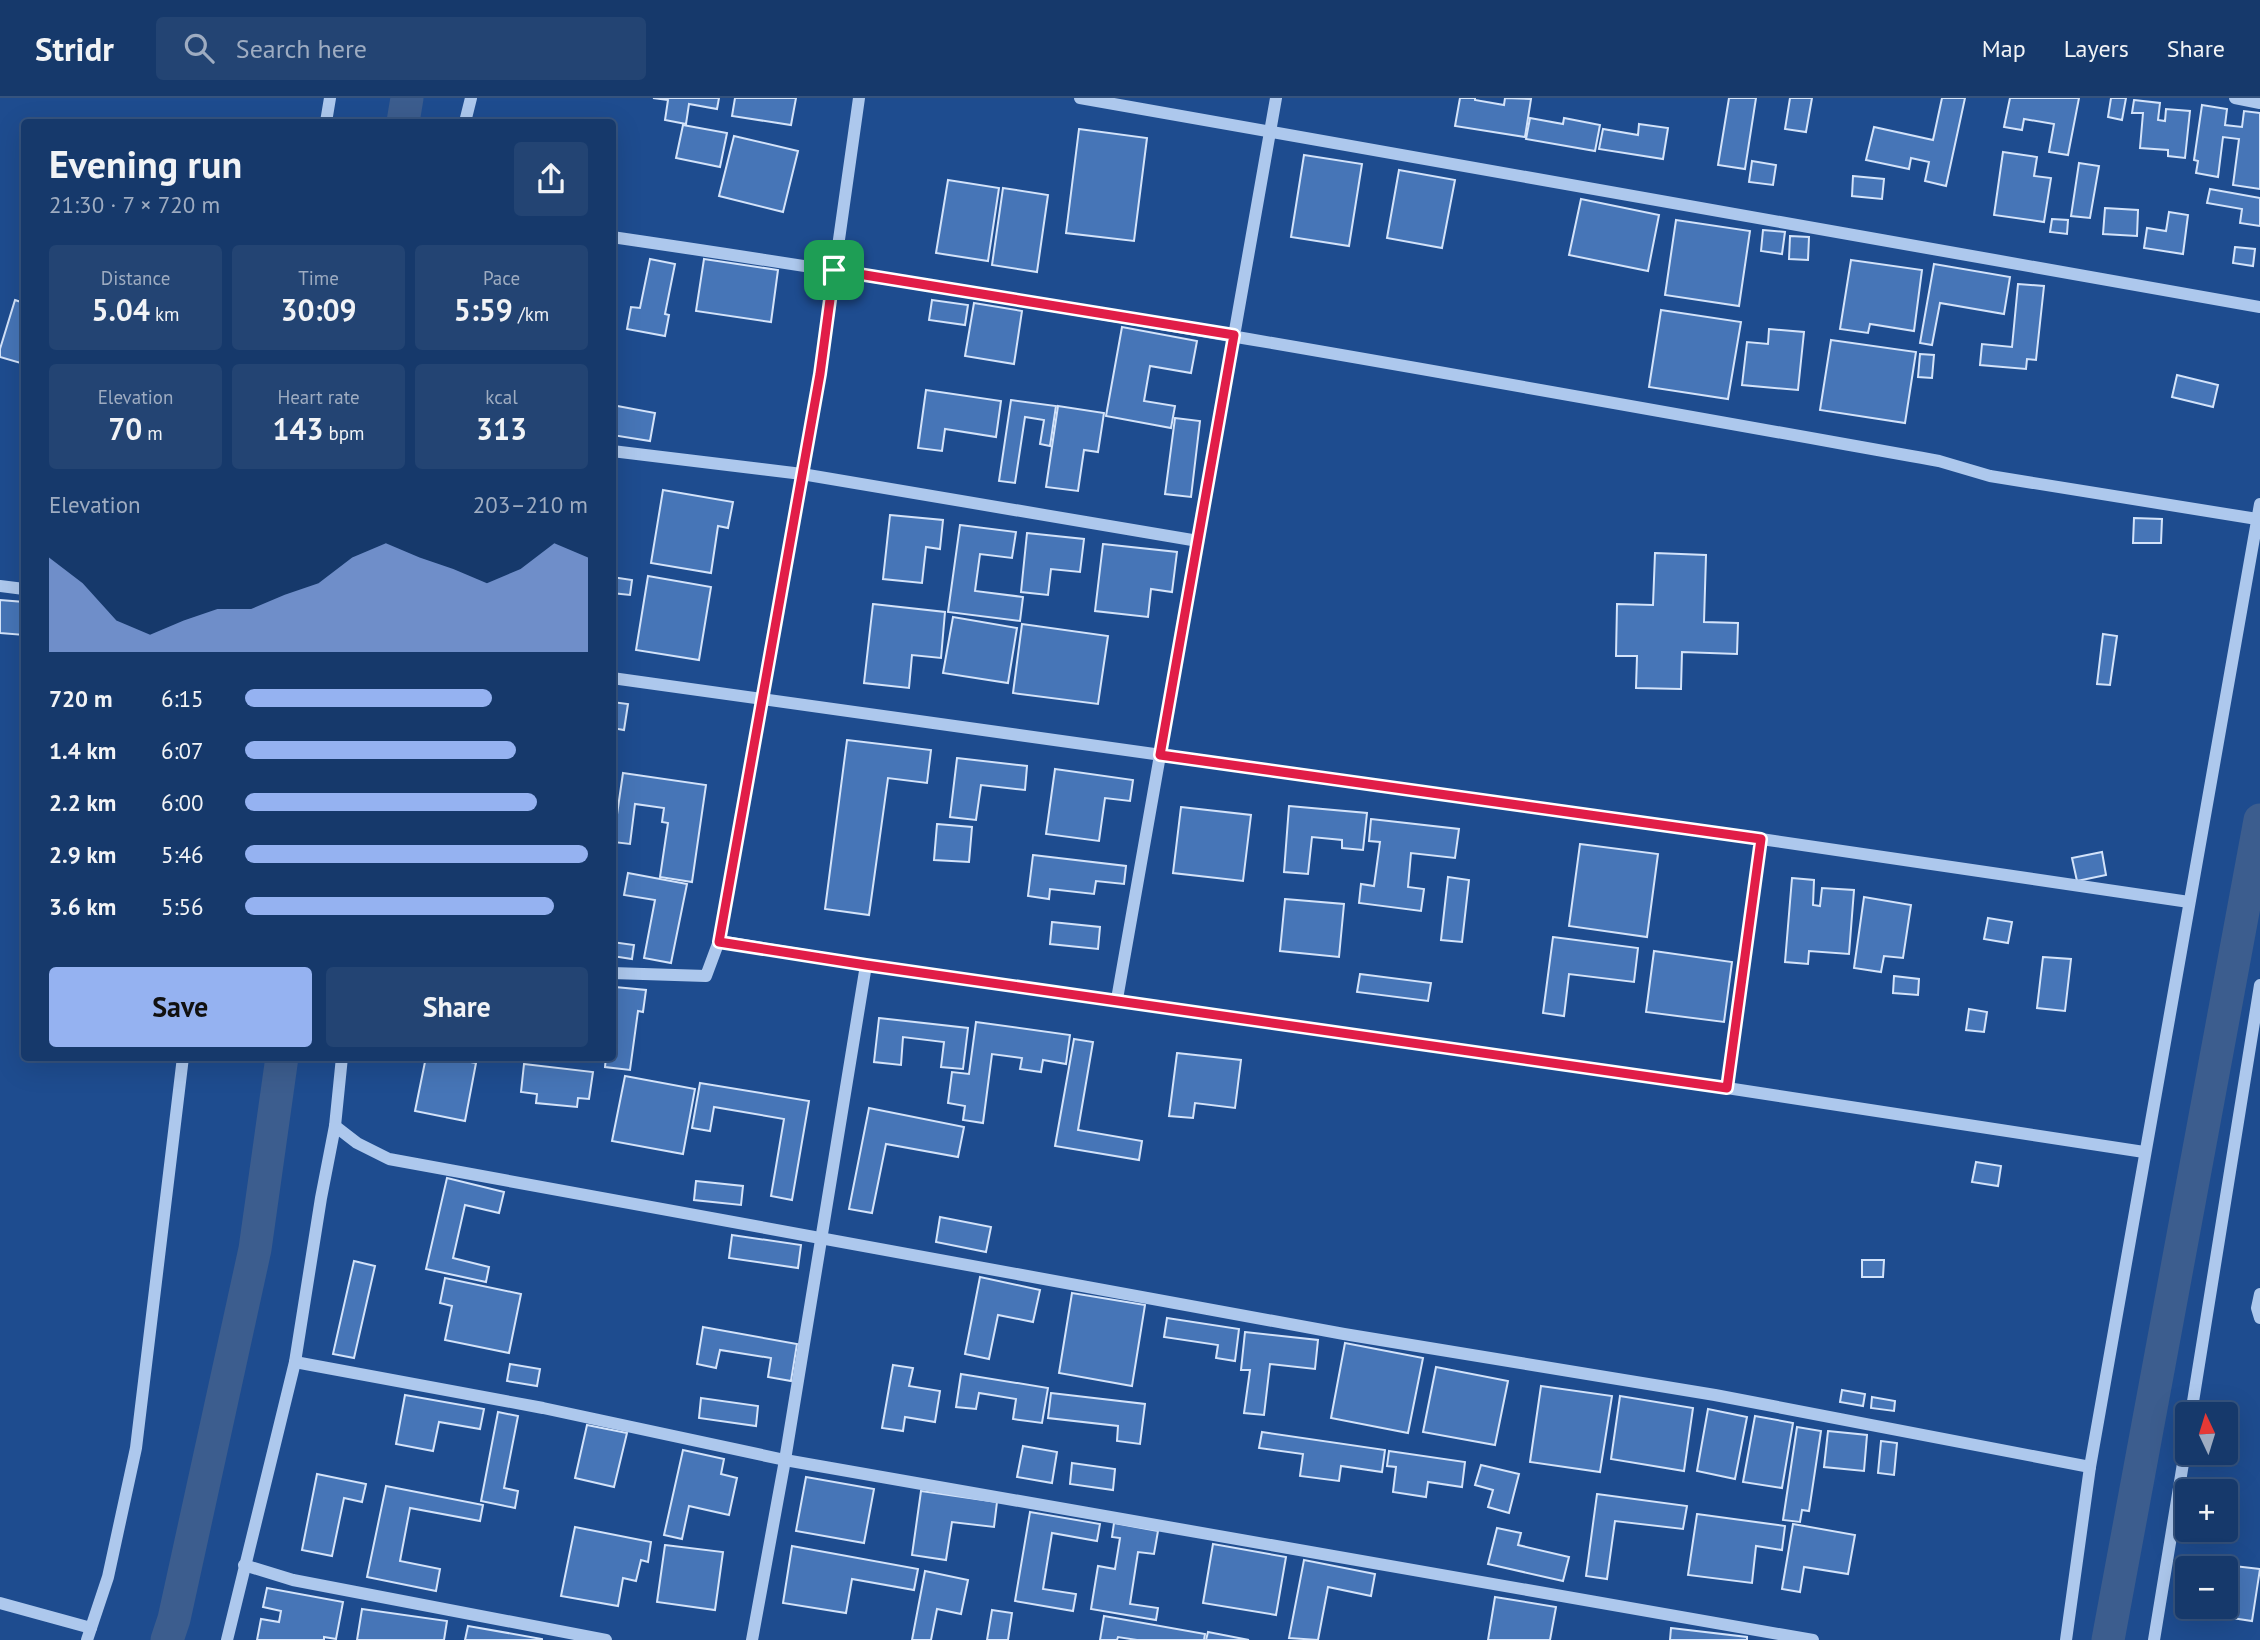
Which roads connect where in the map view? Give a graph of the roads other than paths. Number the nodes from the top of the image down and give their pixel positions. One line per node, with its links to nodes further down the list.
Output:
1 (330, 98): 8 (street)
2 (471, 98): 9 (street)
3 (859, 98): 12 (street)
4 (1080, 98): 10 (street)
5 (1276, 98): 10 (street)
6 (2235, 98): 7 (street)
7 (2260, 103)
8 (326, 119)
9 (466, 119)
10 (1269, 133): 13 (street); 14 (street)
11 (616, 238): 12 (street)
12 (834, 270): 14 (street); 16 (street)
13 (2260, 307)
14 (1234, 335): 18 (street); 19 (street)
15 (616, 451): 16 (street)
16 (802, 474): 19 (street); 23 (street)
17 (2260, 504): 18 (street)
18 (2257, 519): 26 (street)
19 (1198, 541): 24 (street)
20 (0, 586): 21 (street)
21 (21, 589)
22 (616, 679): 23 (street)
23 (762, 699): 24 (street); 27 (street)
24 (1160, 755): 25 (street); 31 (street)
25 (1761, 839): 26 (street); 34 (street)
26 (2189, 902): 36 (street)
27 (719, 942): 28 (street); 29 (street)
28 (866, 965): 31 (street); 37 (street)
29 (616, 973)
30 (2260, 985): 41 (street)
31 (1117, 999): 34 (street)
32 (183, 1061): 47 (street)
33 (342, 1061): 35 (street)
34 (1727, 1088): 36 (street)
35 (335, 1126): 37 (street); 40 (street)
36 (2144, 1152): 44 (street)
37 (821, 1238): 42 (street); 44 (street)
38 (2260, 1294): 39 (street)
39 (2260, 1318)
40 (295, 1362): 42 (street); 45 (street)
41 (2193, 1402)
42 (785, 1460): 50 (street); 51 (street)
43 (2183, 1465): 53 (street)
44 (2090, 1468): 52 (street)
45 (244, 1565): 48 (street); 49 (street)
46 (0, 1604): 47 (street)
47 (89, 1634)
48 (227, 1640)
49 (606, 1640)
50 (752, 1640)
51 (1813, 1640)
52 (2066, 1640)
53 (2154, 1640)

